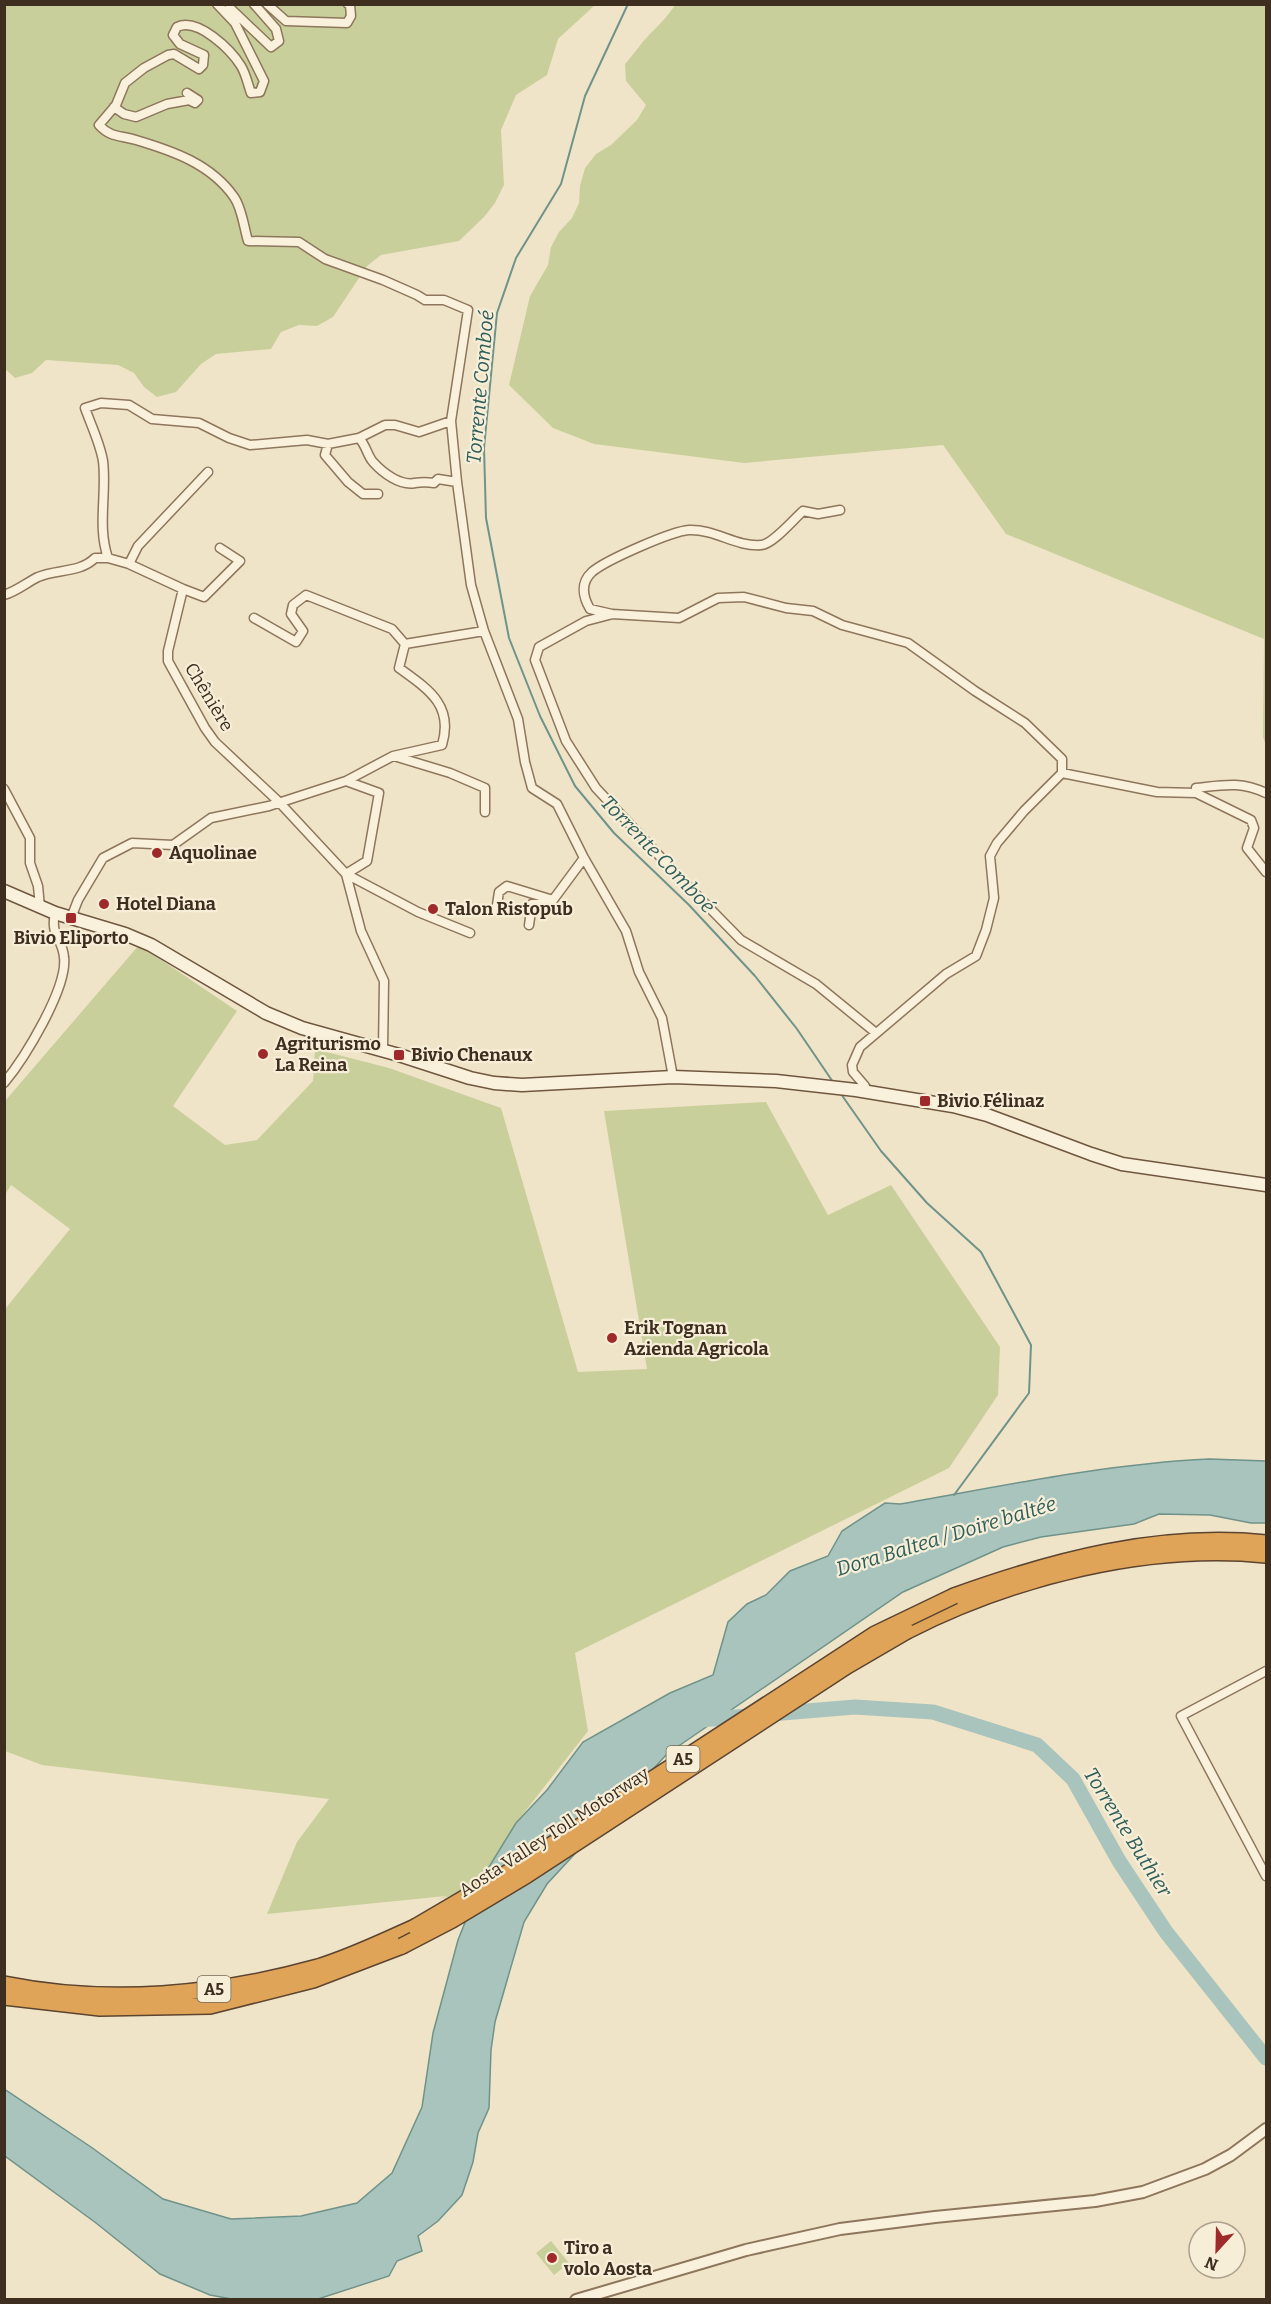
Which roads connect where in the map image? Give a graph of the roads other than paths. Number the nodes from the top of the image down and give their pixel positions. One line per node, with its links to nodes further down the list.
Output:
1 (217, 4): 7 (street)
2 (229, 4): 3 (street)
3 (254, 4)
4 (267, 4): 5 (street)
5 (348, 4)
6 (187, 93): 7 (street)
7 (114, 107): 8 (street)
8 (451, 421): 9 (street); 12 (street)
9 (359, 438): 10 (street); 12 (street)
10 (328, 444): 13 (street); 16 (street)
11 (208, 472): 17 (street)
12 (457, 482): 22 (street)
13 (378, 494)
14 (840, 510): 20 (street)
15 (220, 548): 18 (street)
16 (108, 558): 17 (street); 19 (street)
17 (129, 564): 18 (street)
18 (183, 589): 30 (street, Chênière)
19 (4, 595)
20 (612, 614): 25 (street); 43 (street)
21 (254, 618): 23 (street)
22 (483, 632): 23 (street); 32 (street)
23 (405, 644): 24 (street)
24 (393, 756): 26 (street); 31 (street)
25 (1062, 773): 28 (street); 43 (street)
26 (346, 781): 30 (street); 34 (street)
27 (4, 789): 37 (street)
28 (1196, 793): 29 (street); 33 (street)
29 (1266, 793)
30 (279, 802): 34 (street, Chênière); 40 (street)
31 (485, 812)
32 (584, 858): 36 (street); 45 (street)
33 (1266, 872)
34 (346, 874): 42 (street); 44 (street)
35 (4, 891): 37 (main road)
36 (553, 900): 38 (street); 41 (street)
37 (40, 907): 39 (main road)
38 (496, 911)
39 (55, 913): 40 (main road); 46 (street)
40 (71, 918): 44 (main road)
41 (529, 925)
42 (470, 933)
43 (876, 1033): 47 (street)
44 (383, 1051): 45 (main road)
45 (674, 1077): 47 (main road)
46 (4, 1083)
47 (861, 1090): 48 (main road)
48 (1266, 1185)
49 (1266, 1543): 53 (highway, Aosta Valley Toll Motorway / A5, bridge)
50 (1266, 1555): 54 (highway, Aosta Valley Toll Motorway / A5, bridge)
51 (1266, 1671): 52 (street)
52 (1266, 1876)
53 (4, 1984)
54 (4, 1997)
55 (1266, 2129): 56 (street)
56 (576, 2300)

